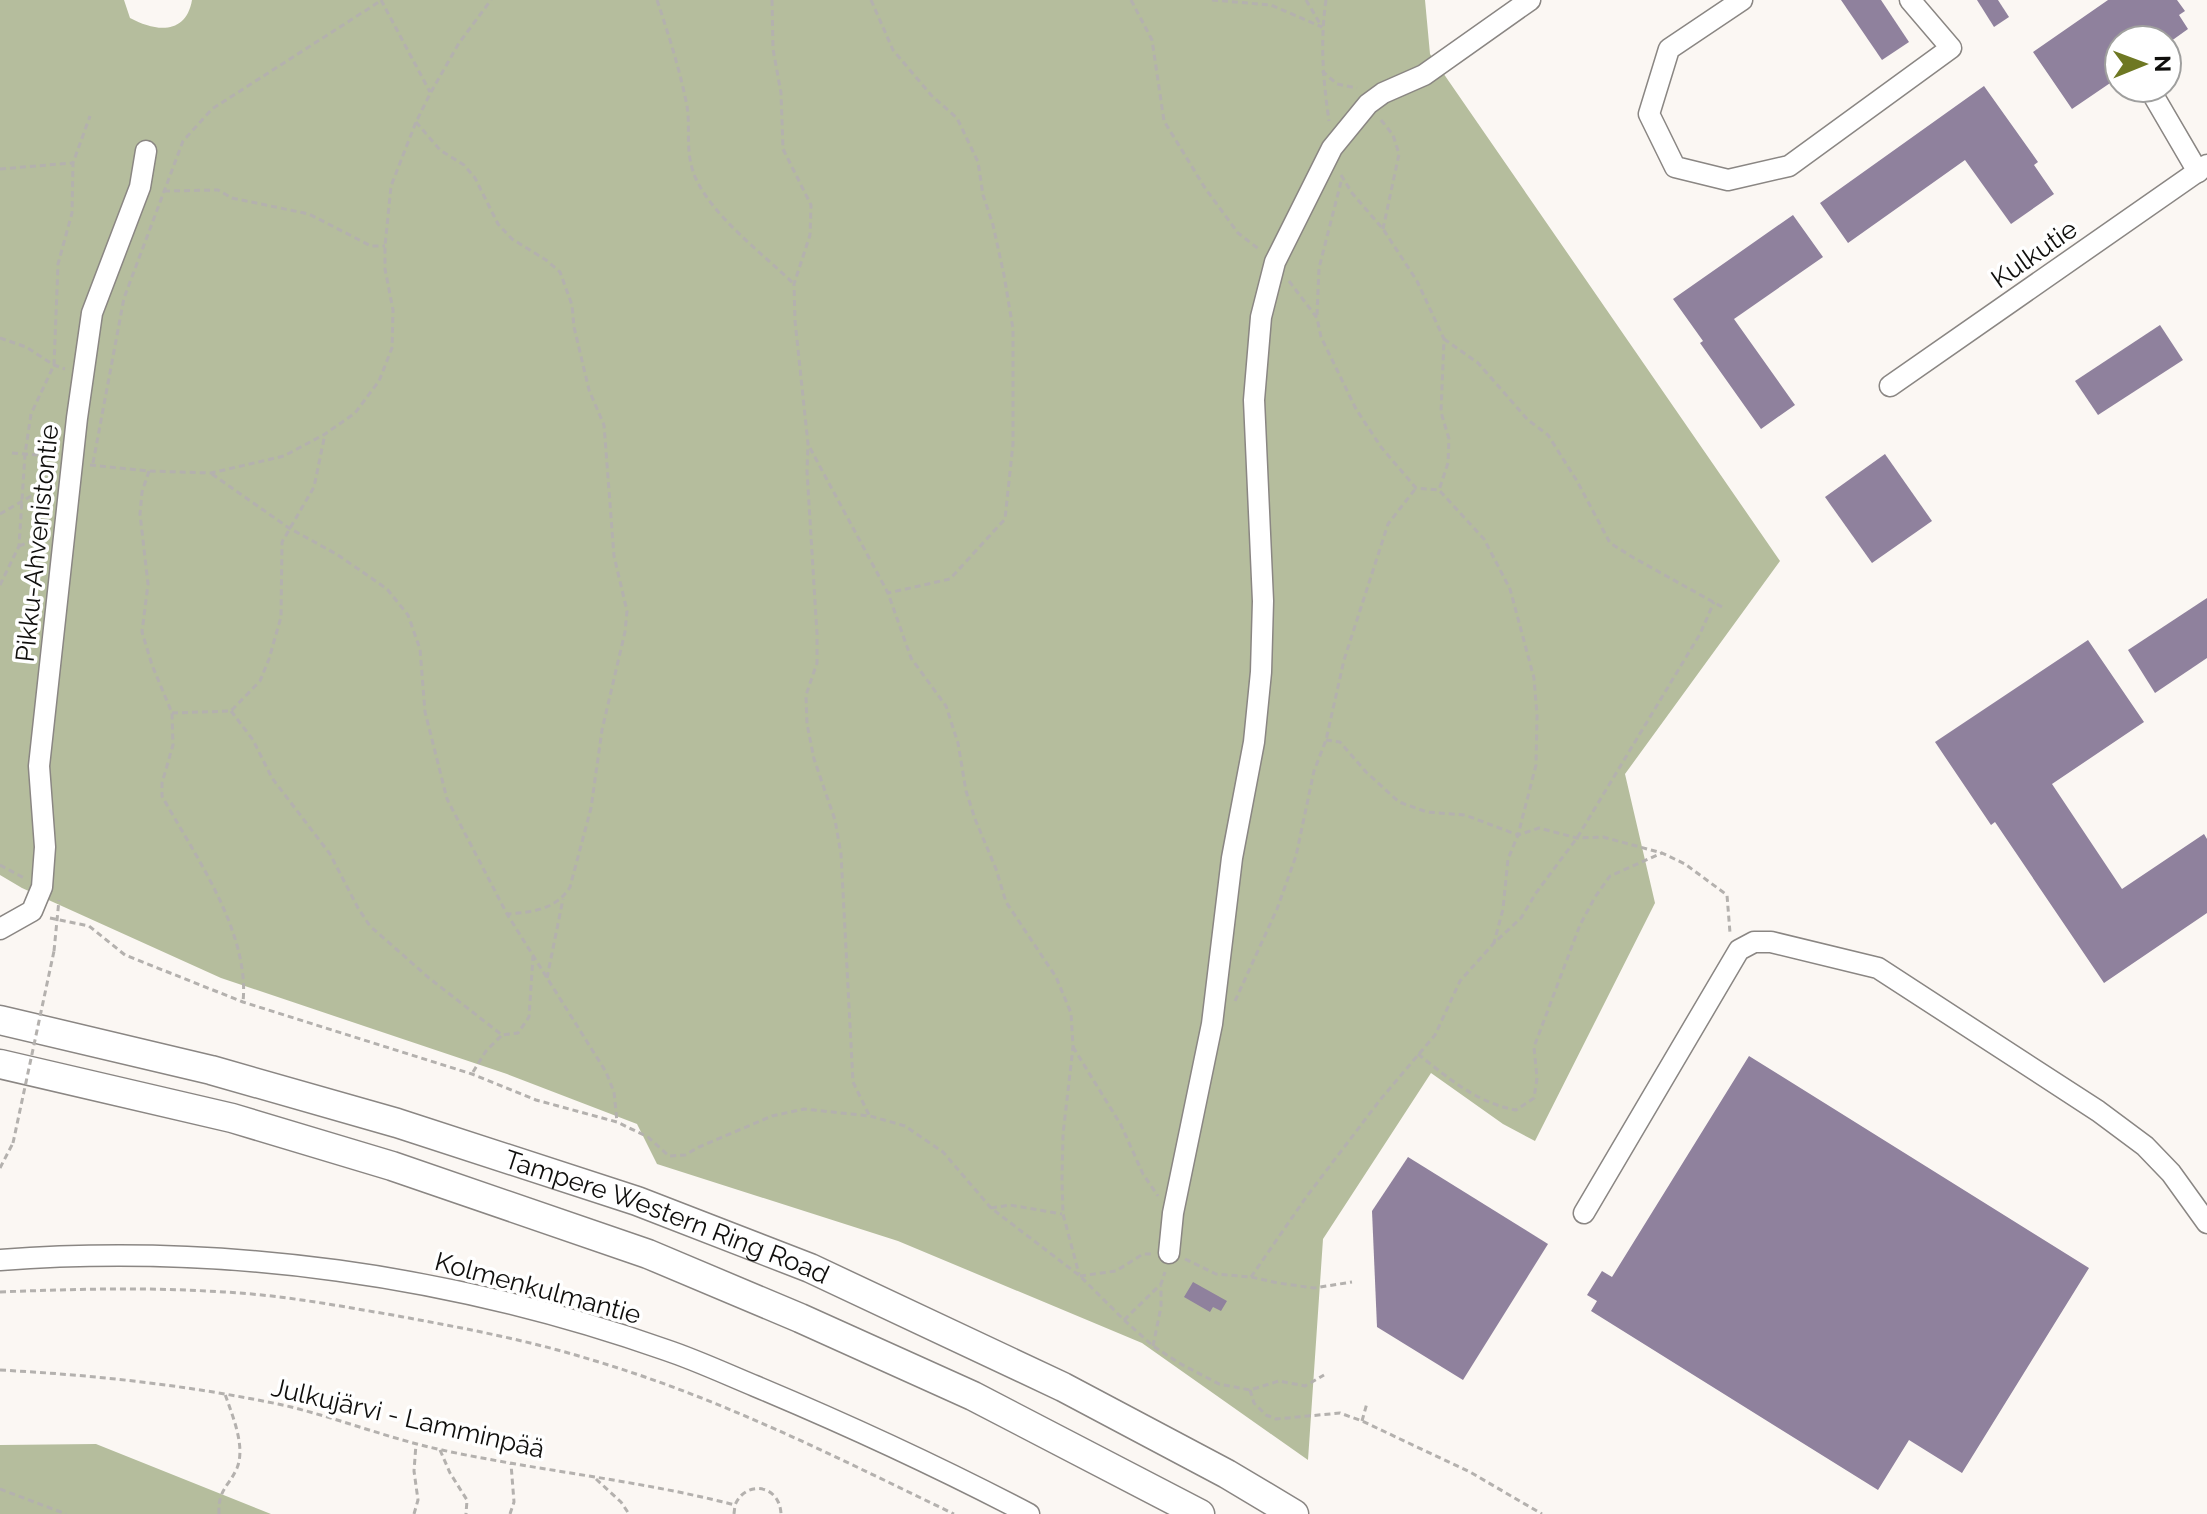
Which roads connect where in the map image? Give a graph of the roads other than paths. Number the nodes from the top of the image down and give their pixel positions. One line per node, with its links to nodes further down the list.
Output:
1 (1530, 0): 13 (street)
2 (1742, 0): 3 (street)
3 (1910, 0)
4 (2160, 104): 6 (street)
5 (146, 151): 8 (street, Pikku-Ahvenistontie)
6 (2202, 168): 7 (street, Kulkutie)
7 (1890, 386)
8 (0, 929)
9 (0, 1020): 17 (highway, Tampere Western Ring Road)
10 (0, 1064): 16 (highway, Tampere Western Ring Road)
11 (1584, 1213): 12 (street)
12 (2207, 1223)
13 (1169, 1253)
14 (0, 1260): 15 (street, Kolmenkulmantie)
15 (1029, 1514)
16 (1200, 1514)
17 (1294, 1514)

